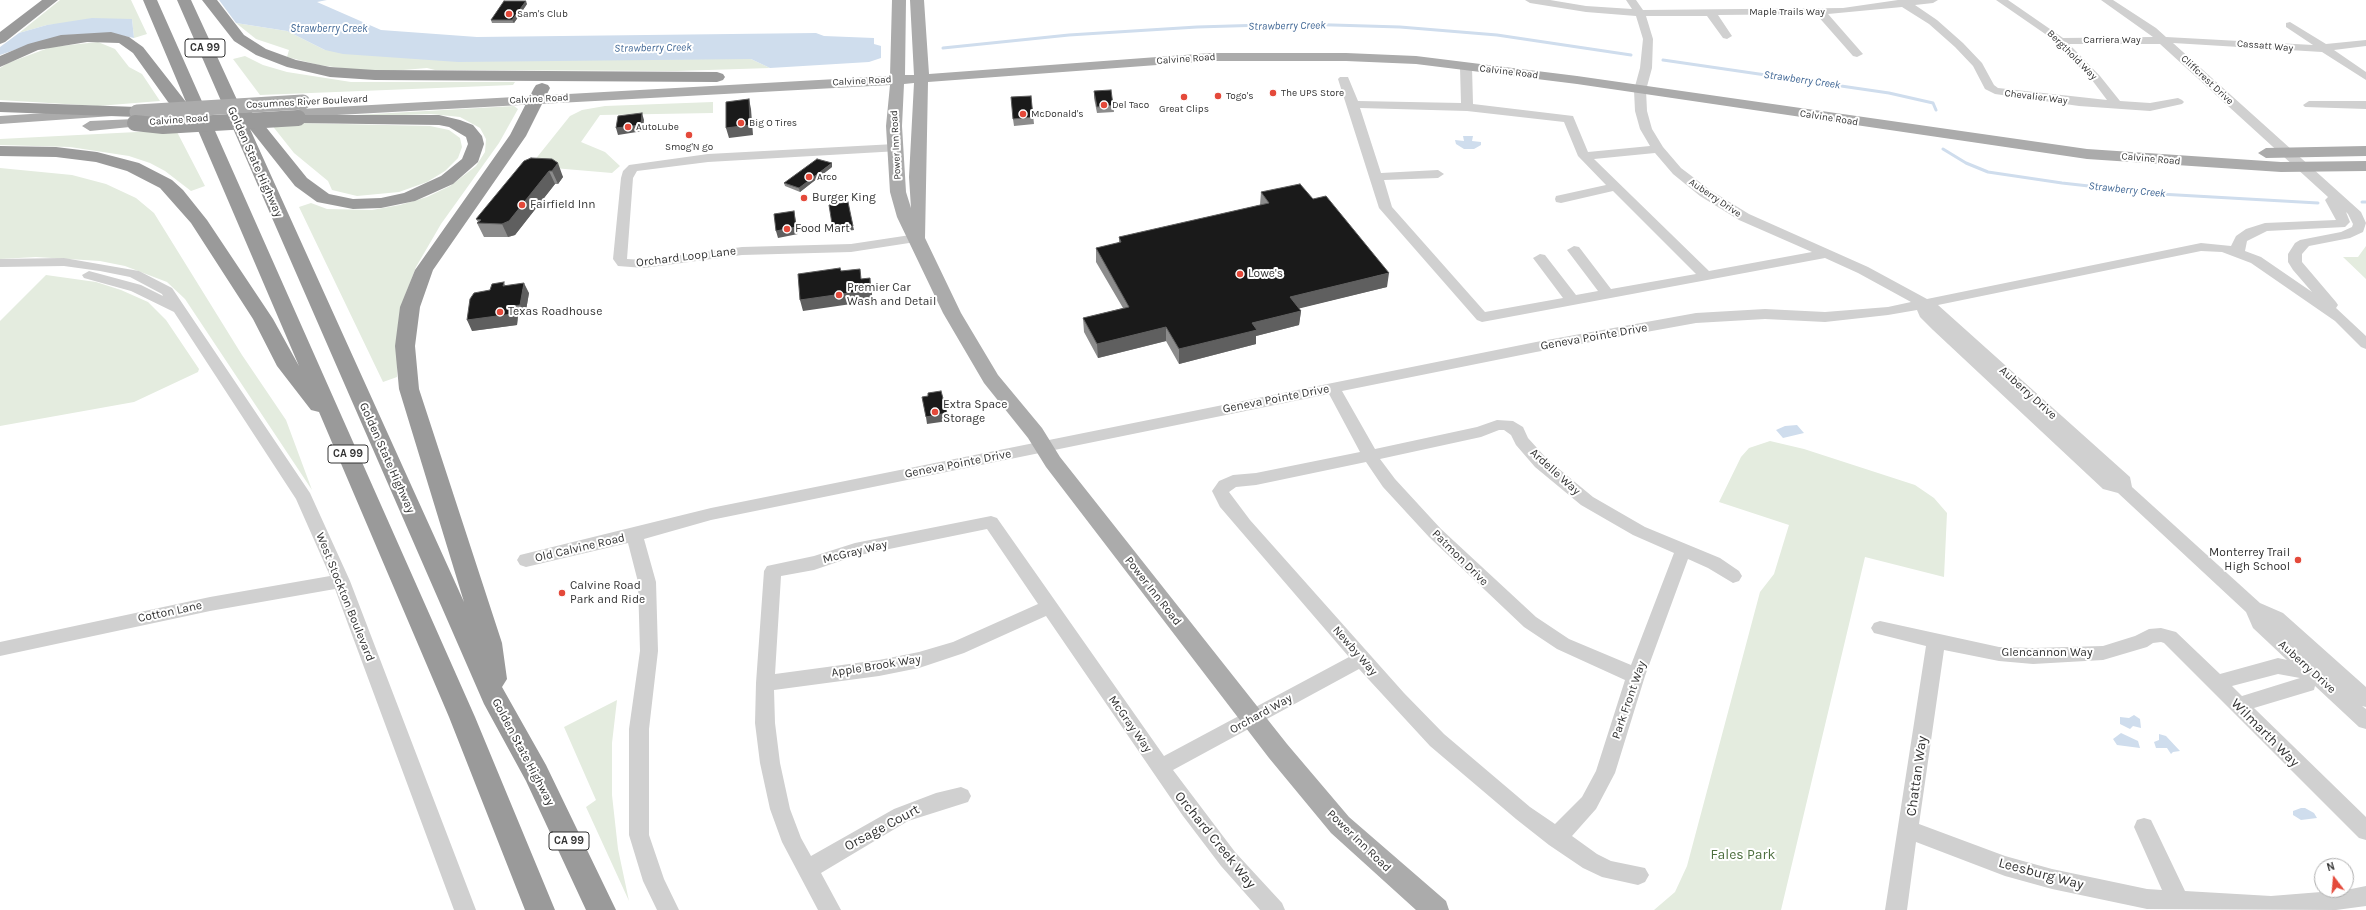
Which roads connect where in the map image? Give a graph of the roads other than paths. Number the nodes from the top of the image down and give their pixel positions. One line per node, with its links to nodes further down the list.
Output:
1 (52, 0): 19 (highway)
2 (150, 0): 48 (highway, CA 99)
3 (184, 0): 35 (highway, Golden State Highway / CA 99)
4 (209, 0): 29 (highway)
5 (899, 0): 28 (main road, Power Inn Road)
6 (917, 0): 27 (main road, Power Inn Road)
7 (1530, 0): 12 (street, Maple Trails Way)
8 (1631, 0): 16 (street, Auberry Drive)
9 (1933, 0): 13 (street, Maple Trails Way)
10 (2001, 0): 21 (street, Bergthold Way)
11 (2106, 0): 20 (street, Cliffcrest Drive)
12 (1549, 1): 16 (street, Maple Trails Way)
13 (1902, 2): 15 (street, Maple Trails Way); 38 (street, Chevalier Way)
14 (1710, 12): 15 (street, Maple Trails Way); 16 (street, Maple Trails Way); 18 (street)
15 (1819, 12): 24 (street)
16 (1640, 13): 32 (street, Auberry Drive)
17 (2290, 25): 23 (street)
18 (1727, 36)
19 (1, 38)
20 (2163, 40): 21 (street, Carriera Way); 23 (street, Cassatt Way); 53 (street, Cliffcrest Drive)
21 (2061, 41): 38 (street, Bergthold Way)
22 (2366, 43): 23 (street, Cassatt Way)
23 (2325, 48): 30 (street)
24 (1857, 54)
25 (0, 62): 48 (highway)
26 (1466, 67): 27 (main road, Calvine Road); 32 (main road, Calvine Road); 43 (street)
27 (922, 72): 28 (main road, Calvine Road); 32 (main road, Calvine Road); 62 (main road, Power Inn Road)
28 (898, 73): 29 (main road, Calvine Road); 33 (main road, Calvine Road); 41 (main road, Power Inn Road)
29 (718, 77): 34 (main road, Calvine Road)
30 (2366, 77)
31 (1344, 79): 37 (street)
32 (1643, 79): 50 (street, Auberry Drive); 53 (main road, Calvine Road); 56 (main road, Calvine Road)
33 (814, 84): 34 (main road, Calvine Road); 41 (main road)
34 (540, 94): 44 (main road, Calvine Road); 97 (highway)
35 (226, 97): 44 (highway); 97 (highway, Golden State Highway / CA 99)
36 (2178, 102): 38 (street, Chevalier Way)
37 (1353, 104): 43 (street); 58 (street)
38 (2116, 104)
39 (2309, 105): 40 (street)
40 (2366, 105)
41 (894, 106): 49 (main road, Power Inn Road)
42 (0, 107): 45 (highway)
43 (1467, 107): 54 (street)
44 (300, 111): 45 (highway, bridge)
45 (136, 117): 46 (main road); 47 (main road, Calvine Road)
46 (0, 120)
47 (0, 130)
48 (207, 132): 77 (highway, CA 99)
49 (895, 148): 62 (main road, Power Inn Road); 62 (street, Orchard Loop Lane)
50 (1658, 149): 54 (street); 65 (street, Auberry Drive)
51 (0, 151): 77 (highway)
52 (2366, 151): 53 (main road, Calvine Road)
53 (2288, 154): 56 (street, Cliffcrest Drive)
54 (1584, 156): 60 (street)
55 (2366, 166): 56 (main road, Calvine Road)
56 (2303, 168): 59 (street, Cliffcrest Drive)
57 (1438, 174): 58 (street)
58 (1377, 177): 71 (street)
59 (2316, 180): 64 (street); 74 (street)
60 (1615, 187): 61 (street); 69 (street)
61 (1561, 199)
62 (917, 238): 78 (main road, Power Inn Road)
63 (1574, 250): 70 (street)
64 (2238, 252): 72 (street, Geneva Pointe Drive); 74 (street, Geneva Pointe Drive)
65 (1826, 254): 69 (street); 72 (street, Auberry Drive)
66 (1540, 258): 71 (street)
67 (0, 263): 73 (street, West Stockton Boulevard)
68 (0, 272): 73 (street, West Stockton Boulevard)
69 (1706, 276): 70 (street)
70 (1608, 294): 71 (street)
71 (1572, 300)
72 (1922, 304): 76 (street, Geneva Pointe Drive); 86 (street, Auberry Drive)
73 (177, 308): 84 (street, West Stockton Boulevard)
74 (2340, 318): 75 (street)
75 (2366, 344)
76 (1332, 388): 78 (street, Geneva Pointe Drive); 79 (street, Patmon Drive)
77 (340, 435): 112 (highway, CA 99)
78 (1045, 447): 80 (street, Geneva Pointe Drive); 99 (main road, Power Inn Road)
79 (1370, 455): 81 (street, Ardelle Way); 91 (street, Newby Way); 93 (street, Patmon Drive)
80 (634, 535): 82 (street, Old Calvine Road); 114 (street)
81 (1683, 551): 83 (street, Ardelle Way); 93 (street, Park Front Way)
82 (526, 560)
83 (1734, 576)
84 (341, 581): 90 (street, Cotton Lane); 111 (street, West Stockton Boulevard)
85 (1050, 607): 94 (street, Apple Brook Way); 94 (street, McGray Way); 101 (street, McGray Way)
86 (2254, 608): 92 (street, Auberry Drive); 96 (street, Auberry Drive)
87 (1880, 628): 89 (street, Glencannon Way)
88 (2165, 636): 89 (street, Glencannon Way); 95 (street, Wilmarth Way)
89 (1936, 641): 104 (street, Chattan Way)
90 (0, 649)
91 (1361, 659): 99 (street, Orchard Way); 106 (street, Newby Way)
92 (2313, 673): 95 (street); 98 (street); 100 (street, Auberry Drive)
93 (1636, 676): 106 (street, Park Front Way)
94 (765, 683): 107 (street, McGray Way)
95 (2215, 683): 98 (street, Wilmarth Way)
96 (2366, 699)
97 (497, 704): 113 (highway, Golden State Highway / CA 99)
98 (2237, 705): 105 (street, Wilmarth Way)
99 (1253, 719): 101 (street, Orchard Way); 117 (main road, Power Inn Road)
100 (2366, 721)
101 (1160, 767): 116 (street, Orchard Creek Way)
102 (961, 796): 107 (street, Orsage Court)
103 (2144, 827): 110 (street)
104 (1909, 830): 110 (street, Leesburg Way); 118 (street, Chattan Way)
105 (2366, 831)
106 (1556, 838): 108 (street, Newby Way)
107 (807, 870): 115 (street, McGray Way)
108 (1638, 875)
109 (2366, 896): 110 (street, Leesburg Way)
110 (2178, 900)
111 (465, 910)
112 (540, 910)
113 (601, 910)
114 (668, 910)
115 (830, 910)
116 (1274, 910)
117 (1436, 910)
118 (1896, 910)

